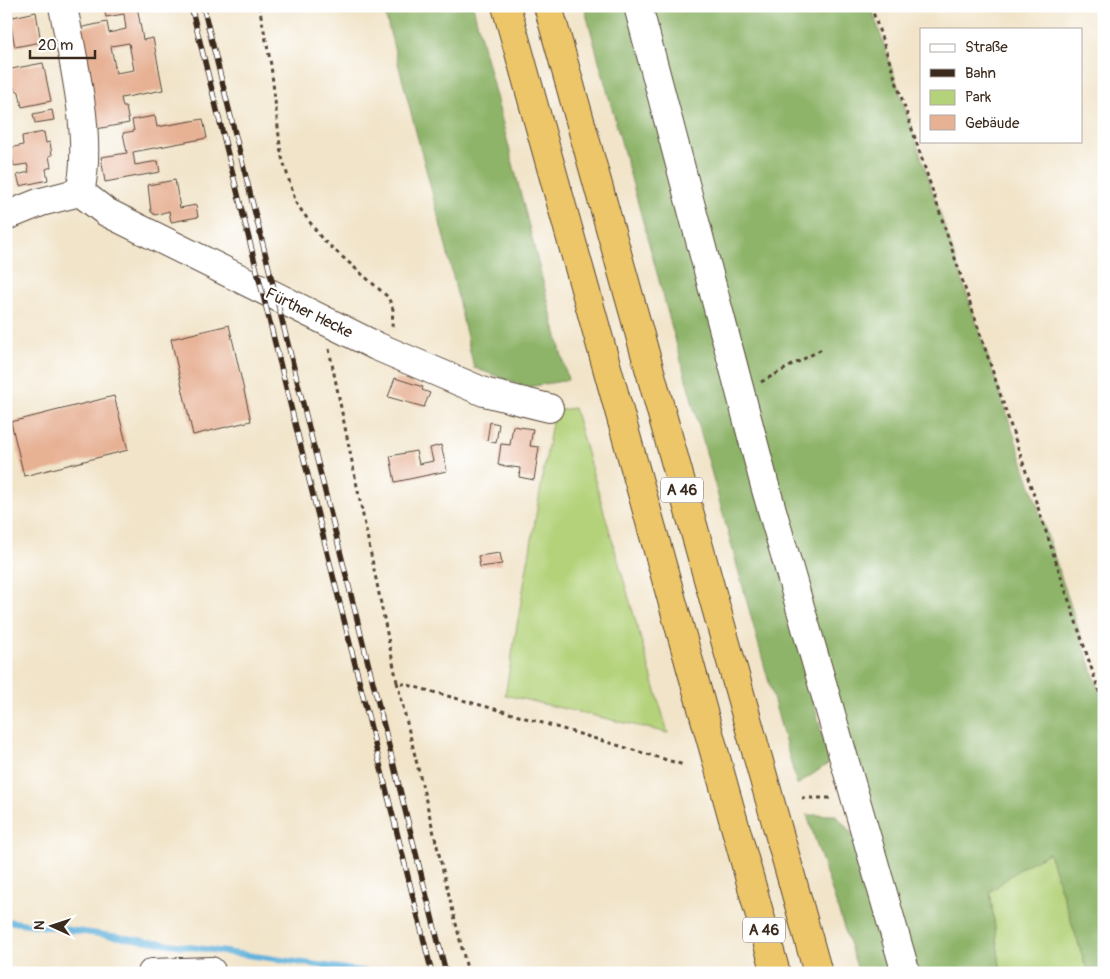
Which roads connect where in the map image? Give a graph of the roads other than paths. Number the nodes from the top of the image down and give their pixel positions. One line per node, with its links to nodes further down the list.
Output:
1 (63, 6): 5 (street)
2 (506, 6): 10 (highway, A 46)
3 (548, 6): 11 (highway, A 46)
4 (638, 6): 12 (street)
5 (80, 192): 6 (street); 7 (street, Fürther Hecke)
6 (6, 216)
7 (549, 408)
8 (211, 972): 9 (street)
9 (152, 973)
10 (776, 973)
11 (818, 973)
12 (906, 973)

